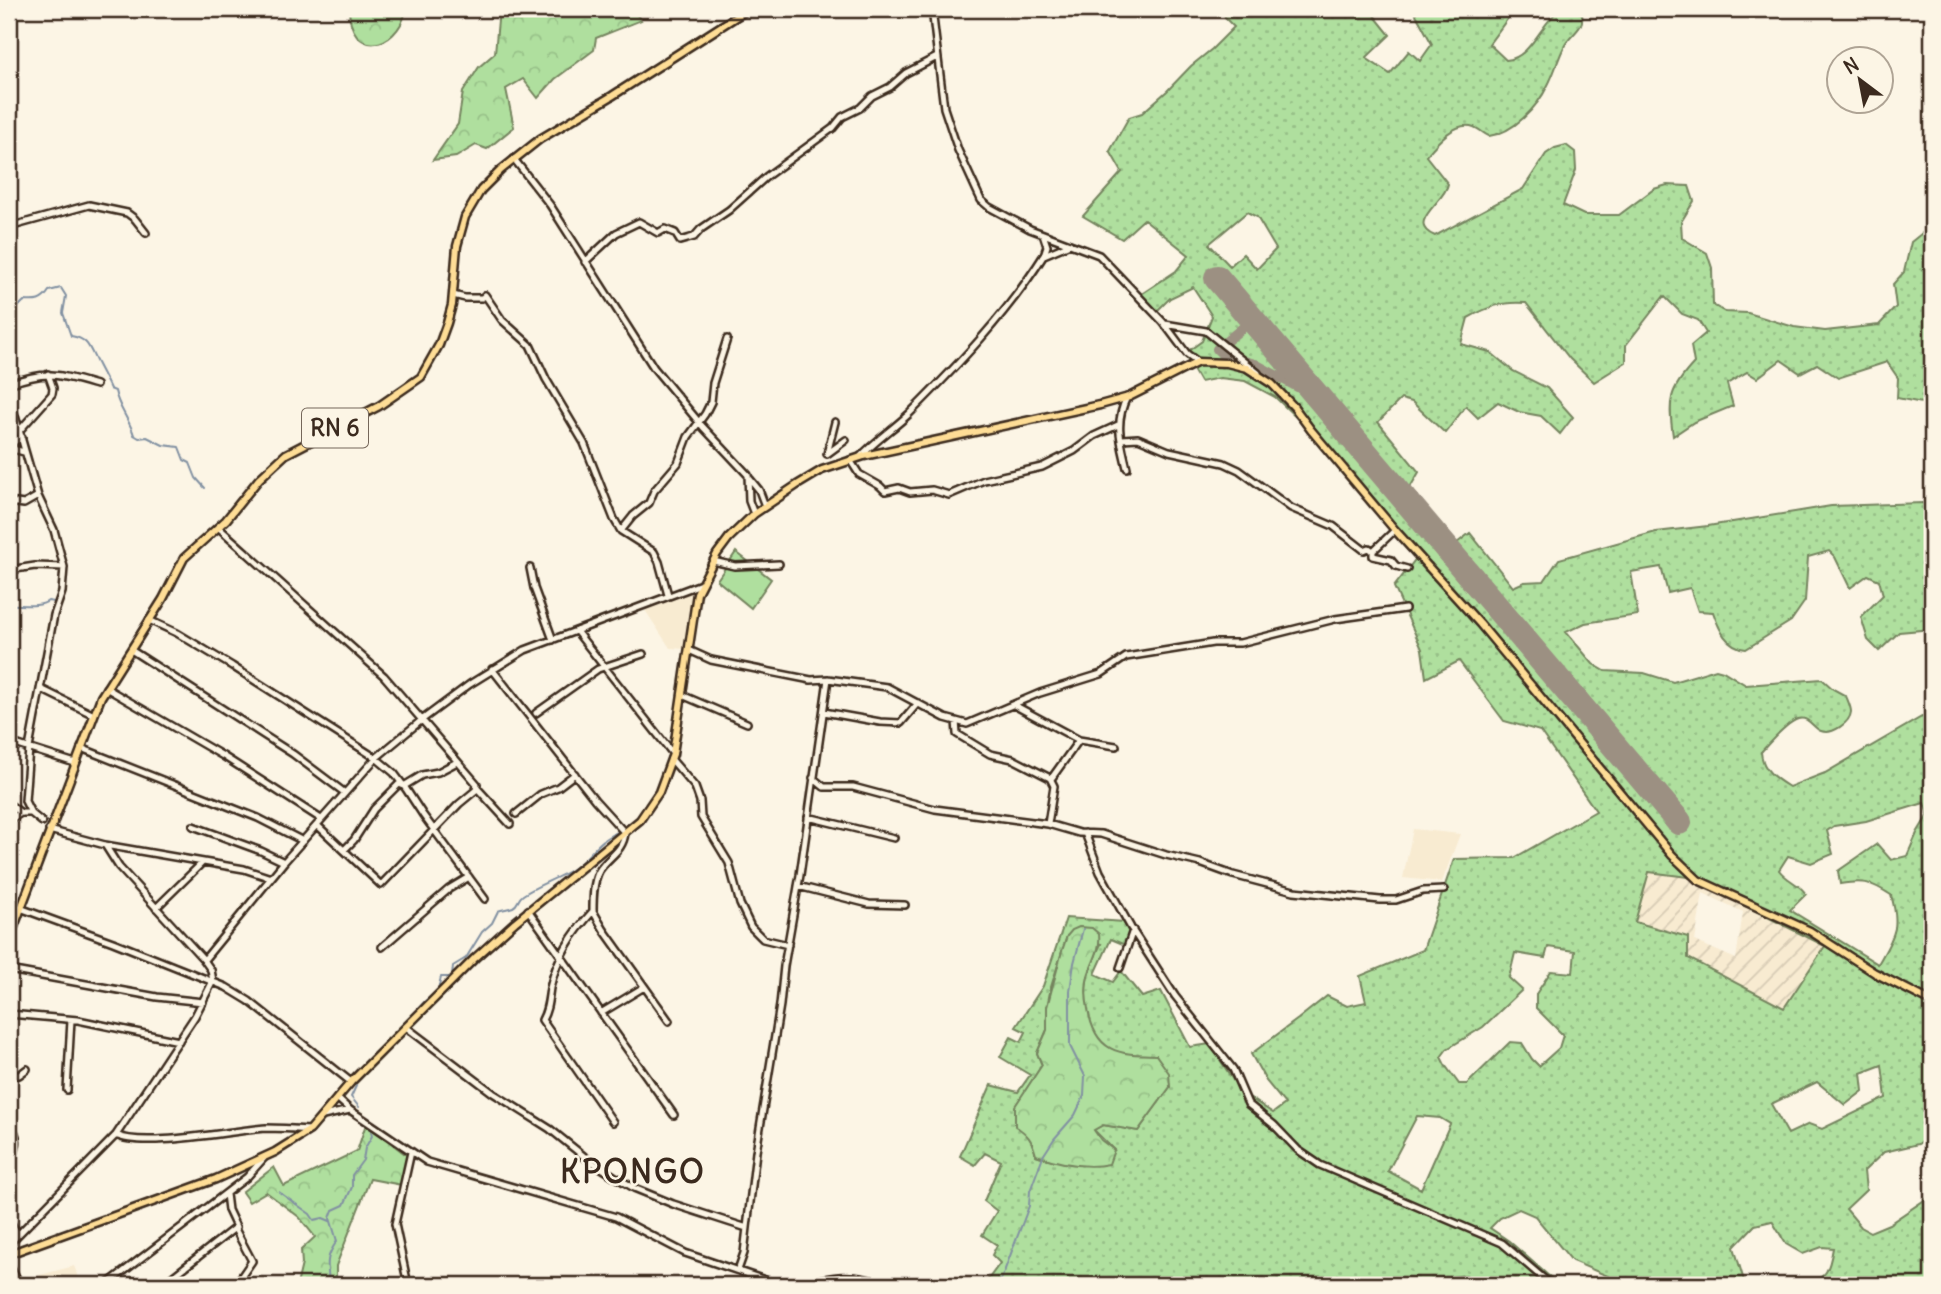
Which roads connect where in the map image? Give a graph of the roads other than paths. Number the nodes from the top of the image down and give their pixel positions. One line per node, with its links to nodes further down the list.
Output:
1 (748, 9): 4 (main road, RN 6)
2 (932, 9): 3 (street)
3 (937, 57): 7 (street); 10 (street)
4 (514, 159): 10 (street); 11 (main road, RN 6)
5 (9, 227): 6 (street)
6 (146, 233)
7 (1043, 234): 8 (street); 9 (street)
8 (1070, 244): 9 (street); 12 (street)
9 (1044, 255): 30 (street)
10 (585, 262): 22 (street)
11 (453, 295): 39 (main road, RN 6); 41 (street)
12 (1163, 323): 14 (street); 15 (street)
13 (727, 339): 22 (street)
14 (1198, 362): 15 (main road); 19 (main road)
15 (1259, 373): 40 (main road)
16 (48, 374): 17 (street); 18 (street); 24 (street)
17 (9, 384)
18 (96, 384)
19 (1127, 397): 23 (street); 30 (main road)
20 (9, 398): 24 (street)
21 (835, 422): 29 (street)
22 (700, 423): 34 (street); 41 (street)
23 (1118, 425): 25 (street); 31 (street)
24 (21, 433): 27 (street); 28 (street)
25 (1122, 439): 32 (street); 42 (street)
26 (846, 440): 29 (street)
27 (9, 447): 28 (street)
28 (24, 452): 35 (street)
29 (827, 454): 33 (street)
30 (860, 457): 31 (main road)
31 (850, 460): 33 (main road)
32 (1127, 468)
33 (822, 470): 37 (main road)
34 (750, 479): 37 (street); 38 (street)
35 (38, 496): 36 (street); 45 (street)
36 (9, 502)
37 (765, 506): 38 (main road)
38 (754, 514): 43 (main road)
39 (218, 527): 52 (main road, RN 6); 69 (street)
40 (1395, 530): 42 (street); 131 (main road)
41 (621, 531): 50 (street)
42 (1374, 551): 47 (street)
43 (713, 561): 44 (street); 49 (main road)
44 (779, 564)
45 (64, 567): 48 (street); 62 (street)
46 (530, 568): 54 (street)
47 (1407, 569)
48 (9, 570)
49 (701, 584): 50 (street); 56 (main road)
50 (668, 595): 53 (street)
51 (1405, 609): 65 (street)
52 (149, 620): 55 (main road, RN 6); 78 (street)
53 (576, 631): 54 (street); 58 (street)
54 (552, 640): 59 (street)
55 (131, 650): 61 (main road, RN 6); 86 (street)
56 (689, 650): 60 (street); 63 (main road)
57 (643, 654): 58 (street)
58 (605, 666): 67 (street); 77 (street)
59 (492, 669): 69 (street); 81 (street)
60 (828, 679): 64 (street); 66 (street)
61 (106, 688): 68 (main road, RN 6); 92 (street)
62 (41, 689): 68 (street); 75 (street)
63 (682, 695): 71 (street); 77 (main road)
64 (918, 703): 66 (street); 70 (street)
65 (1014, 705): 70 (street); 72 (street)
66 (824, 712): 82 (street)
67 (536, 713)
68 (94, 715): 76 (main road, RN 6)
69 (423, 719): 78 (street); 79 (street)
70 (956, 721): 83 (street)
71 (747, 723)
72 (1079, 740): 74 (street); 83 (street)
73 (9, 742): 75 (street)
74 (1116, 746)
75 (29, 748): 80 (street); 89 (street)
76 (81, 748): 80 (main road, RN 6); 104 (street)
77 (672, 756): 101 (main road); 122 (street)
78 (376, 758): 84 (street); 86 (street)
79 (457, 762): 84 (street); 85 (street)
80 (75, 763): 99 (main road, RN 6)
81 (575, 774): 90 (street); 101 (street)
82 (813, 778): 91 (street); 96 (street)
83 (1051, 779): 96 (street)
84 (404, 786): 100 (street); 106 (street)
85 (477, 788): 95 (street); 100 (street)
86 (345, 793): 92 (street)
87 (9, 804): 88 (street)
88 (21, 813): 89 (street); 93 (street)
89 (31, 813): 94 (street)
90 (516, 814)
91 (808, 817): 103 (street); 111 (street)
92 (321, 819): 97 (street)
93 (9, 820)
94 (42, 822)
95 (510, 824)
96 (1048, 824): 102 (street)
97 (317, 825): 104 (street); 106 (street)
98 (193, 826): 107 (street)
99 (49, 830): 105 (street); 116 (main road, RN 6)
100 (435, 831): 106 (street); 109 (street)
101 (623, 831): 118 (main road); 119 (street)
102 (1085, 833): 112 (street); 120 (street)
103 (894, 838)
104 (303, 841): 107 (street)
105 (105, 845): 108 (street); 117 (street)
106 (344, 850)
107 (284, 862): 110 (street)
108 (202, 863): 110 (street); 117 (street)
109 (469, 877): 113 (street); 123 (street)
110 (271, 878): 125 (street)
111 (798, 886): 114 (street); 122 (street)
112 (1444, 890)
113 (485, 899)
114 (905, 905)
115 (9, 906): 116 (street)
116 (20, 908): 121 (main road, RN 6); 128 (street)
117 (156, 908): 125 (street)
118 (528, 910): 124 (street); 136 (main road)
119 (593, 912): 124 (street); 129 (street)
120 (1133, 930): 126 (street); 170 (street)
121 (9, 940)
122 (788, 945): 155 (street)
123 (382, 947)
124 (561, 953): 132 (street); 146 (street)
125 (204, 960): 128 (street)
126 (1120, 968)
127 (9, 970): 130 (street)
128 (213, 981): 130 (street); 140 (street)
129 (644, 987): 132 (street); 135 (street)
130 (203, 1002): 137 (street)
131 (1932, 1002)
132 (601, 1013): 144 (street)
133 (9, 1014): 134 (street)
134 (71, 1020): 137 (street); 141 (street)
135 (669, 1021)
136 (406, 1027): 140 (main road); 155 (street)
137 (179, 1041): 149 (street)
138 (27, 1069): 139 (street)
139 (9, 1076)
140 (351, 1082): 142 (main road)
141 (67, 1090)
142 (337, 1098): 143 (street); 145 (main road)
143 (350, 1110): 145 (street); 150 (street)
144 (674, 1115)
145 (323, 1116): 148 (main road)
146 (613, 1122)
147 (9, 1126): 152 (street)
148 (310, 1130): 149 (street); 151 (main road)
149 (116, 1135): 157 (street)
150 (411, 1152): 161 (street); 166 (street)
151 (265, 1157): 153 (street); 159 (main road)
152 (9, 1168)
153 (226, 1194): 156 (street); 163 (street)
154 (9, 1220): 157 (street)
155 (747, 1228): 161 (street)
156 (234, 1229): 164 (street); 165 (street)
157 (18, 1234): 158 (street)
158 (9, 1244)
159 (9, 1254)
160 (9, 1263): 162 (street)
161 (738, 1270): 167 (street)
162 (20, 1285)
163 (106, 1285)
164 (162, 1285)
165 (231, 1285)
166 (408, 1285)
167 (780, 1285)
168 (798, 1285): 169 (street)
169 (887, 1285)
170 (1551, 1285)

